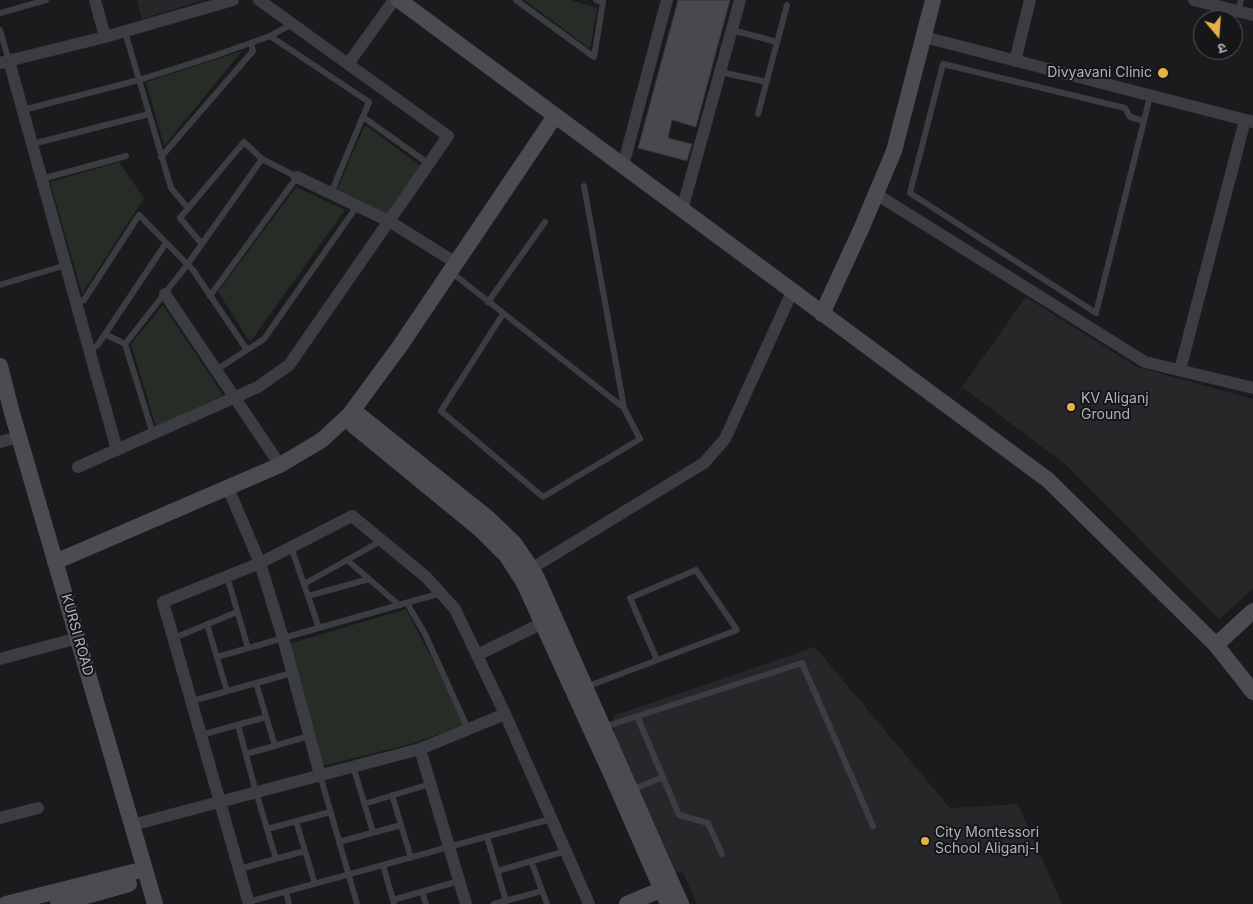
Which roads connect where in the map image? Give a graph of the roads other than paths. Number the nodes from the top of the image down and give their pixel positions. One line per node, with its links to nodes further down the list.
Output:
1 (46, 0): 14 (lane)
2 (95, 0): 24 (street)
3 (233, 0): 22 (street)
4 (259, 0): 19 (street)
5 (394, 0): 30 (street)
6 (399, 0): 38 (street)
7 (516, 0): 8 (lane)
8 (596, 0)
9 (667, 0): 47 (street)
10 (740, 0): 21 (street)
11 (933, 0): 25 (street)
12 (1030, 0): 28 (street)
13 (1194, 0): 16 (street)
14 (27, 2): 17 (lane)
15 (786, 5): 26 (lane)
16 (1239, 6): 18 (street)
17 (0, 13)
18 (1253, 15)
19 (292, 24): 23 (lane); 30 (street)
20 (0, 30): 29 (lane)
21 (732, 30): 26 (lane); 31 (street)
22 (125, 32): 24 (street); 32 (lane)
23 (270, 36): 27 (lane); 39 (lane)
24 (105, 38): 29 (street)
25 (924, 38): 28 (street); 52 (street)
26 (777, 42): 33 (lane)
27 (252, 43): 32 (lane); 44 (lane)
28 (1015, 61): 34 (street)
29 (4, 62): 35 (street)
30 (348, 64): 46 (street)
31 (720, 72): 33 (lane); 55 (street)
32 (139, 80): 35 (lane); 36 (lane)
33 (767, 82): 37 (lane)
34 (1150, 96): 40 (lane); 41 (street)
35 (23, 110): 42 (street)
36 (149, 114): 42 (lane); 44 (lane)
37 (758, 114)
38 (555, 116): 47 (street); 62 (street)
39 (363, 117): 46 (lane); 51 (lane)
40 (1144, 120): 40 (lane)
41 (1249, 121): 77 (street)
42 (32, 144): 49 (street)
43 (126, 156): 49 (lane)
44 (161, 157): 54 (lane)
45 (262, 158): 48 (lane); 54 (lane); 59 (lane)
46 (429, 164): 56 (street)
47 (623, 166): 55 (street)
48 (297, 177): 51 (street); 66 (lane)
49 (42, 179): 60 (street)
50 (584, 186): 80 (lane)
51 (330, 193): 53 (street)
52 (876, 194): 70 (street); 77 (street)
53 (357, 206): 56 (street); 74 (lane)
54 (188, 208): 59 (lane)
55 (682, 210): 64 (street)
56 (389, 221): 62 (street); 79 (street)
57 (545, 222): 67 (lane)
58 (166, 243): 61 (lane); 68 (lane); 71 (lane)
59 (202, 244): 61 (lane)
60 (66, 265): 63 (lane); 68 (street)
61 (187, 265): 65 (lane); 66 (lane)
62 (453, 267): 67 (lane); 81 (street)
63 (0, 285)
64 (792, 292): 70 (street); 94 (street)
65 (165, 294): 72 (lane); 76 (street)
66 (210, 296): 74 (lane)
67 (488, 302): 69 (lane)
68 (76, 303): 73 (street)
69 (503, 314): 80 (lane); 80 (lane)
70 (822, 314): 110 (street)
71 (105, 334): 72 (lane); 73 (lane)
72 (126, 344): 82 (lane)
73 (89, 349): 85 (street)
74 (247, 350): 76 (lane)
75 (0, 366): 83 (street, KURSI ROAD)
76 (216, 370): 79 (street)
77 (1180, 370): 78 (street)
78 (1253, 388)
79 (234, 398): 82 (street); 86 (street)
80 (624, 408)
81 (350, 414): 86 (street); 94 (street)
82 (153, 434): 85 (street)
83 (19, 437): 84 (street); 92 (street, KURSI ROAD)
84 (0, 442)
85 (117, 450): 87 (street)
86 (280, 465): 88 (street)
87 (78, 467)
88 (228, 488): 92 (street); 93 (street)
89 (382, 540): 90 (street); 91 (lane); 98 (street)
90 (291, 547): 93 (street); 97 (lane)
91 (347, 560): 96 (lane); 97 (lane)
92 (55, 562): 107 (street, KURSI ROAD)
93 (260, 563): 95 (street); 109 (street)
94 (525, 572): 104 (street)
95 (227, 576): 103 (lane); 108 (street)
96 (369, 579): 99 (lane); 101 (lane)
97 (304, 584): 99 (lane)
98 (441, 593): 100 (lane); 112 (street)
99 (308, 596): 106 (lane)
100 (407, 603): 101 (lane); 128 (lane)
101 (399, 605): 106 (lane)
102 (1253, 611): 110 (street)
103 (237, 612): 105 (lane); 111 (lane)
104 (548, 620): 112 (street); 119 (street); 172 (street)
105 (207, 624): 108 (lane); 113 (lane)
106 (320, 628): 109 (lane)
107 (78, 638): 114 (street); 149 (street, KURSI ROAD)
108 (174, 638): 122 (street)
109 (283, 638): 111 (lane); 116 (street)
110 (1216, 646): 117 (street)
111 (248, 648): 113 (lane)
112 (477, 655): 123 (street)
113 (217, 657): 120 (lane)
114 (0, 659)
115 (658, 660): 115 (lane); 119 (lane)
116 (292, 673): 118 (lane); 130 (street)
117 (1248, 678): 121 (street)
118 (256, 683): 120 (lane); 125 (lane)
119 (585, 687): 127 (street)
120 (227, 691): 122 (lane)
121 (1253, 692)
122 (192, 701): 129 (street)
123 (505, 714): 128 (street); 146 (street)
124 (637, 716): 127 (lane); 136 (lane); 150 (lane)
125 (266, 717): 126 (lane); 131 (lane)
126 (238, 724): 129 (lane); 133 (lane)
127 (603, 727): 138 (street)
128 (468, 729): 132 (street)
129 (201, 735): 141 (street)
130 (309, 736): 131 (lane); 135 (street)
131 (275, 746): 133 (lane)
132 (420, 749): 134 (street); 137 (street)
133 (246, 754): 139 (lane)
134 (353, 766): 135 (street); 142 (lane)
135 (320, 775): 139 (street); 144 (lane)
136 (663, 777): 138 (lane); 158 (lane)
137 (430, 784): 140 (lane); 155 (street)
138 (631, 791): 172 (street)
139 (256, 792): 141 (street); 151 (lane)
140 (392, 796): 142 (lane); 148 (lane)
141 (220, 802): 149 (street); 163 (street)
142 (364, 804): 152 (lane)
143 (38, 808): 145 (street)
144 (330, 812): 147 (lane); 154 (lane)
145 (1, 813)
146 (551, 818): 153 (lane); 157 (street)
147 (296, 821): 151 (lane); 156 (lane)
148 (401, 824): 152 (lane); 159 (lane)
149 (132, 825): 165 (street, KURSI ROAD)
150 (873, 826)
151 (267, 829): 160 (lane)
152 (373, 832): 154 (lane)
153 (487, 837): 155 (lane); 164 (lane)
154 (339, 842): 166 (lane)
155 (449, 847): 159 (lane); 167 (street)
156 (305, 851): 160 (lane); 168 (lane)
157 (566, 851): 161 (lane); 185 (street)
158 (722, 854)
159 (411, 858): 162 (lane)
160 (276, 859): 163 (lane)
161 (531, 861): 164 (lane); 169 (lane)
162 (383, 866): 166 (lane); 174 (lane)
163 (239, 869): 175 (street)
164 (497, 871): 173 (lane)
165 (146, 874): 176 (street); 177 (street); 178 (street, KURSI ROAD)
166 (349, 875): 168 (lane); 180 (lane)
167 (459, 881): 171 (lane); 182 (street)
168 (315, 884): 170 (lane)
169 (542, 891): 173 (lane); 184 (lane)
170 (286, 892): 175 (lane); 179 (lane)
171 (422, 892): 174 (lane); 181 (lane)
172 (667, 893): 186 (street); 187 (street)
173 (506, 901): 183 (lane)
174 (394, 902)
175 (249, 903)
176 (6, 904)
177 (59, 904)
178 (155, 904)
179 (289, 904)
180 (357, 904)
181 (426, 904)
182 (466, 904)
183 (494, 904)
184 (548, 904)
185 (589, 904)
186 (627, 904)
187 (681, 904)

